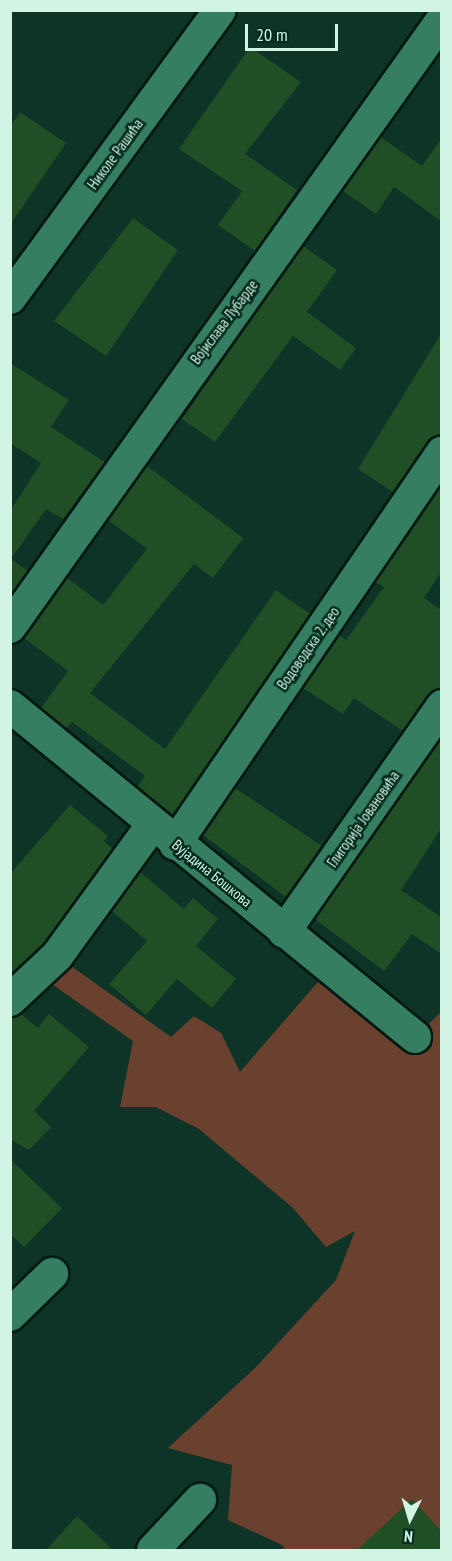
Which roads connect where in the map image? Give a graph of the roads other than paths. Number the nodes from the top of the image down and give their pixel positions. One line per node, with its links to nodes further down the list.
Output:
1 (220, 10): 3 (street, Николе Рашића)
2 (441, 20): 5 (street, Војислава Лубарде)
3 (10, 298)
4 (441, 452): 8 (street, Водоводска 2. део)
5 (10, 627)
6 (10, 706): 8 (street, Вујадина Бошкова)
7 (441, 706): 9 (street, Глигорија Јовановића)
8 (164, 834): 9 (street, Вујадина Бошкова); 10 (street, Водоводска 2. део)
9 (284, 932): 11 (street, Вујадина Бошкова)
10 (10, 1000)
11 (416, 1037)
12 (52, 1274): 13 (street)
13 (10, 1315)
14 (200, 1500): 15 (street)
15 (153, 1551)

